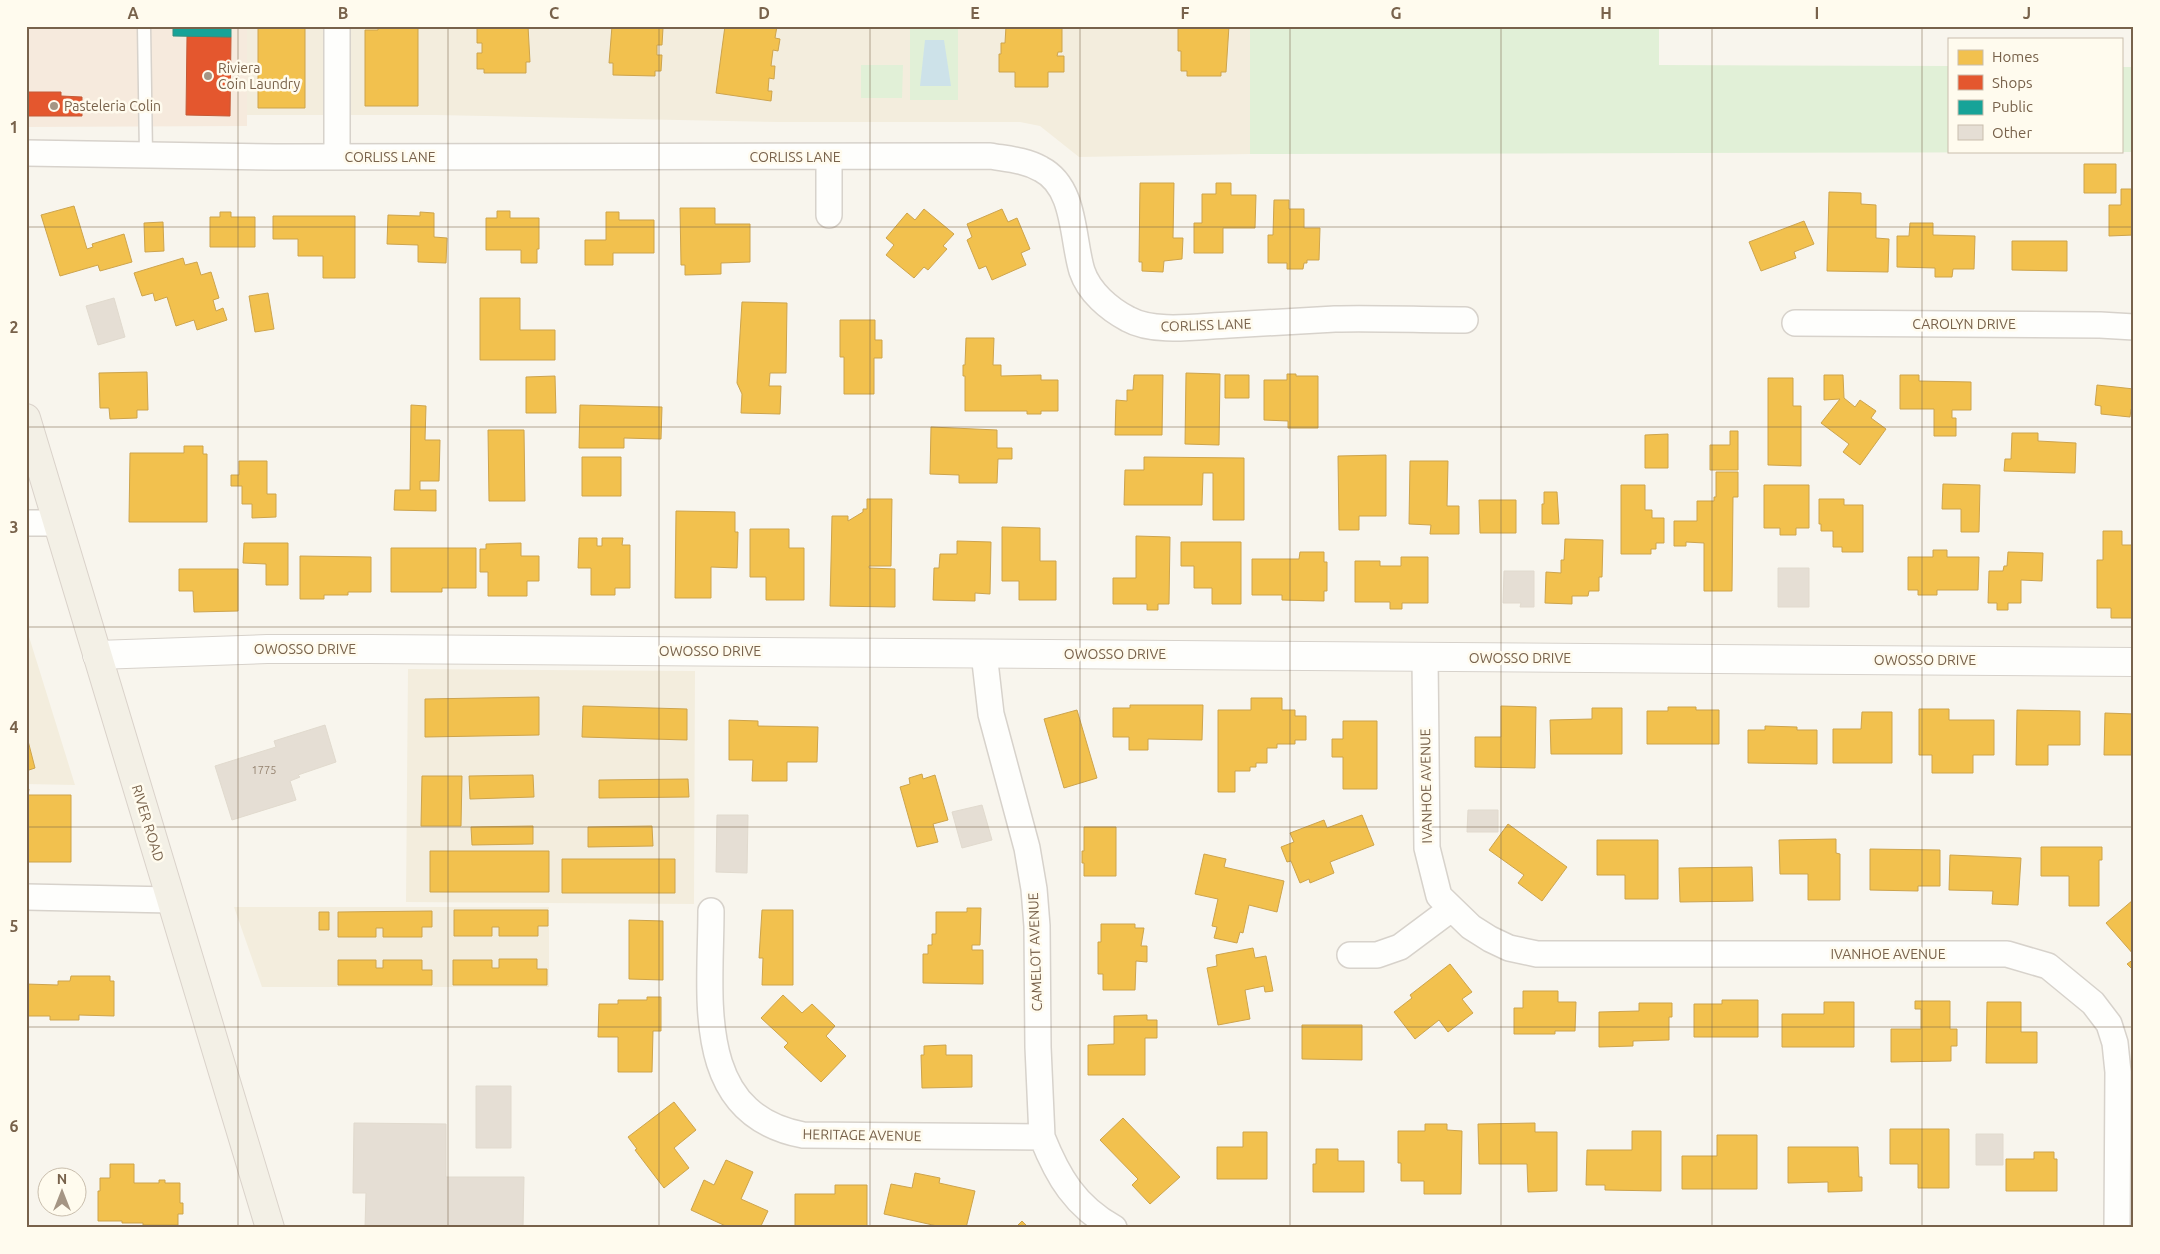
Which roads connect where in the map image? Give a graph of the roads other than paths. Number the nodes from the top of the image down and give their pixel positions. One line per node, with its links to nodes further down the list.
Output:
1 (144, 26): 4 (lane)
2 (337, 26): 5 (street)
3 (26, 154): 4 (street, CORLISS LANE)
4 (146, 155): 5 (street, CORLISS LANE)
5 (336, 157): 6 (street, CORLISS LANE)
6 (829, 157): 7 (street); 8 (street, CORLISS LANE)
7 (829, 215)
8 (1464, 320)
9 (1795, 323): 10 (street, CAROLYN DRIVE)
10 (2134, 327)
11 (26, 418): 12 (main road, RIVER ROAD)
12 (57, 522): 13 (street); 15 (main road, RIVER ROAD)
13 (26, 523)
14 (984, 653): 15 (street, OWOSSO DRIVE); 16 (street, OWOSSO DRIVE); 23 (street, CAMELOT AVENUE)
15 (97, 655): 19 (main road, RIVER ROAD)
16 (1425, 657): 17 (street, OWOSSO DRIVE); 20 (street, IVANHOE AVENUE)
17 (2134, 662)
18 (26, 897): 19 (street)
19 (171, 900): 24 (main road, RIVER ROAD)
20 (1451, 909): 22 (street); 26 (street, IVANHOE AVENUE)
21 (711, 911): 23 (street, HERITAGE AVENUE)
22 (1350, 955)
23 (1042, 1136): 25 (street)
24 (270, 1228)
25 (1114, 1228)
26 (2117, 1228)

